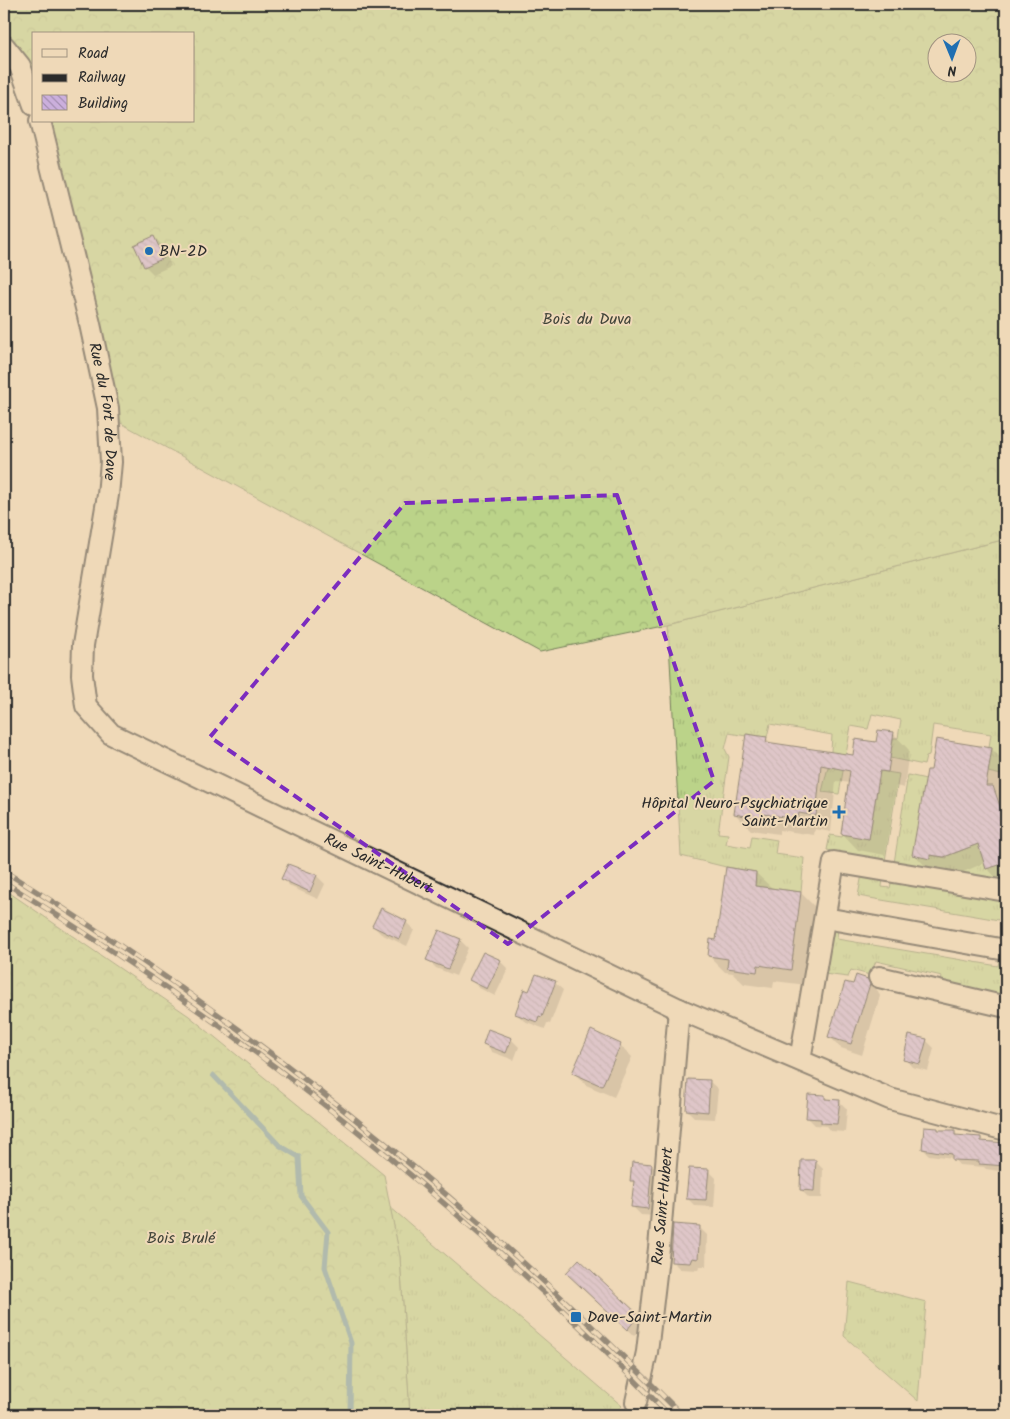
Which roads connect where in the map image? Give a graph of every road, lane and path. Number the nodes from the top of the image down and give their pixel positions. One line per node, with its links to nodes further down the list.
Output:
1 (4, 46): 2 (street)
2 (32, 99)
3 (40, 122): 4 (street, Rue du Fort de Dave)
4 (86, 706): 10 (street, Rue Saint-Hubert)
5 (1006, 891): 6 (street)
6 (825, 918): 7 (street); 11 (street)
7 (1006, 950)
8 (879, 977): 9 (street)
9 (1006, 1007)
10 (680, 1009): 11 (street, Rue Saint-Hubert); 13 (street, Rue Saint-Hubert)
11 (800, 1060): 12 (street, Rue Saint-Hubert)
12 (1006, 1130)
13 (636, 1402)

